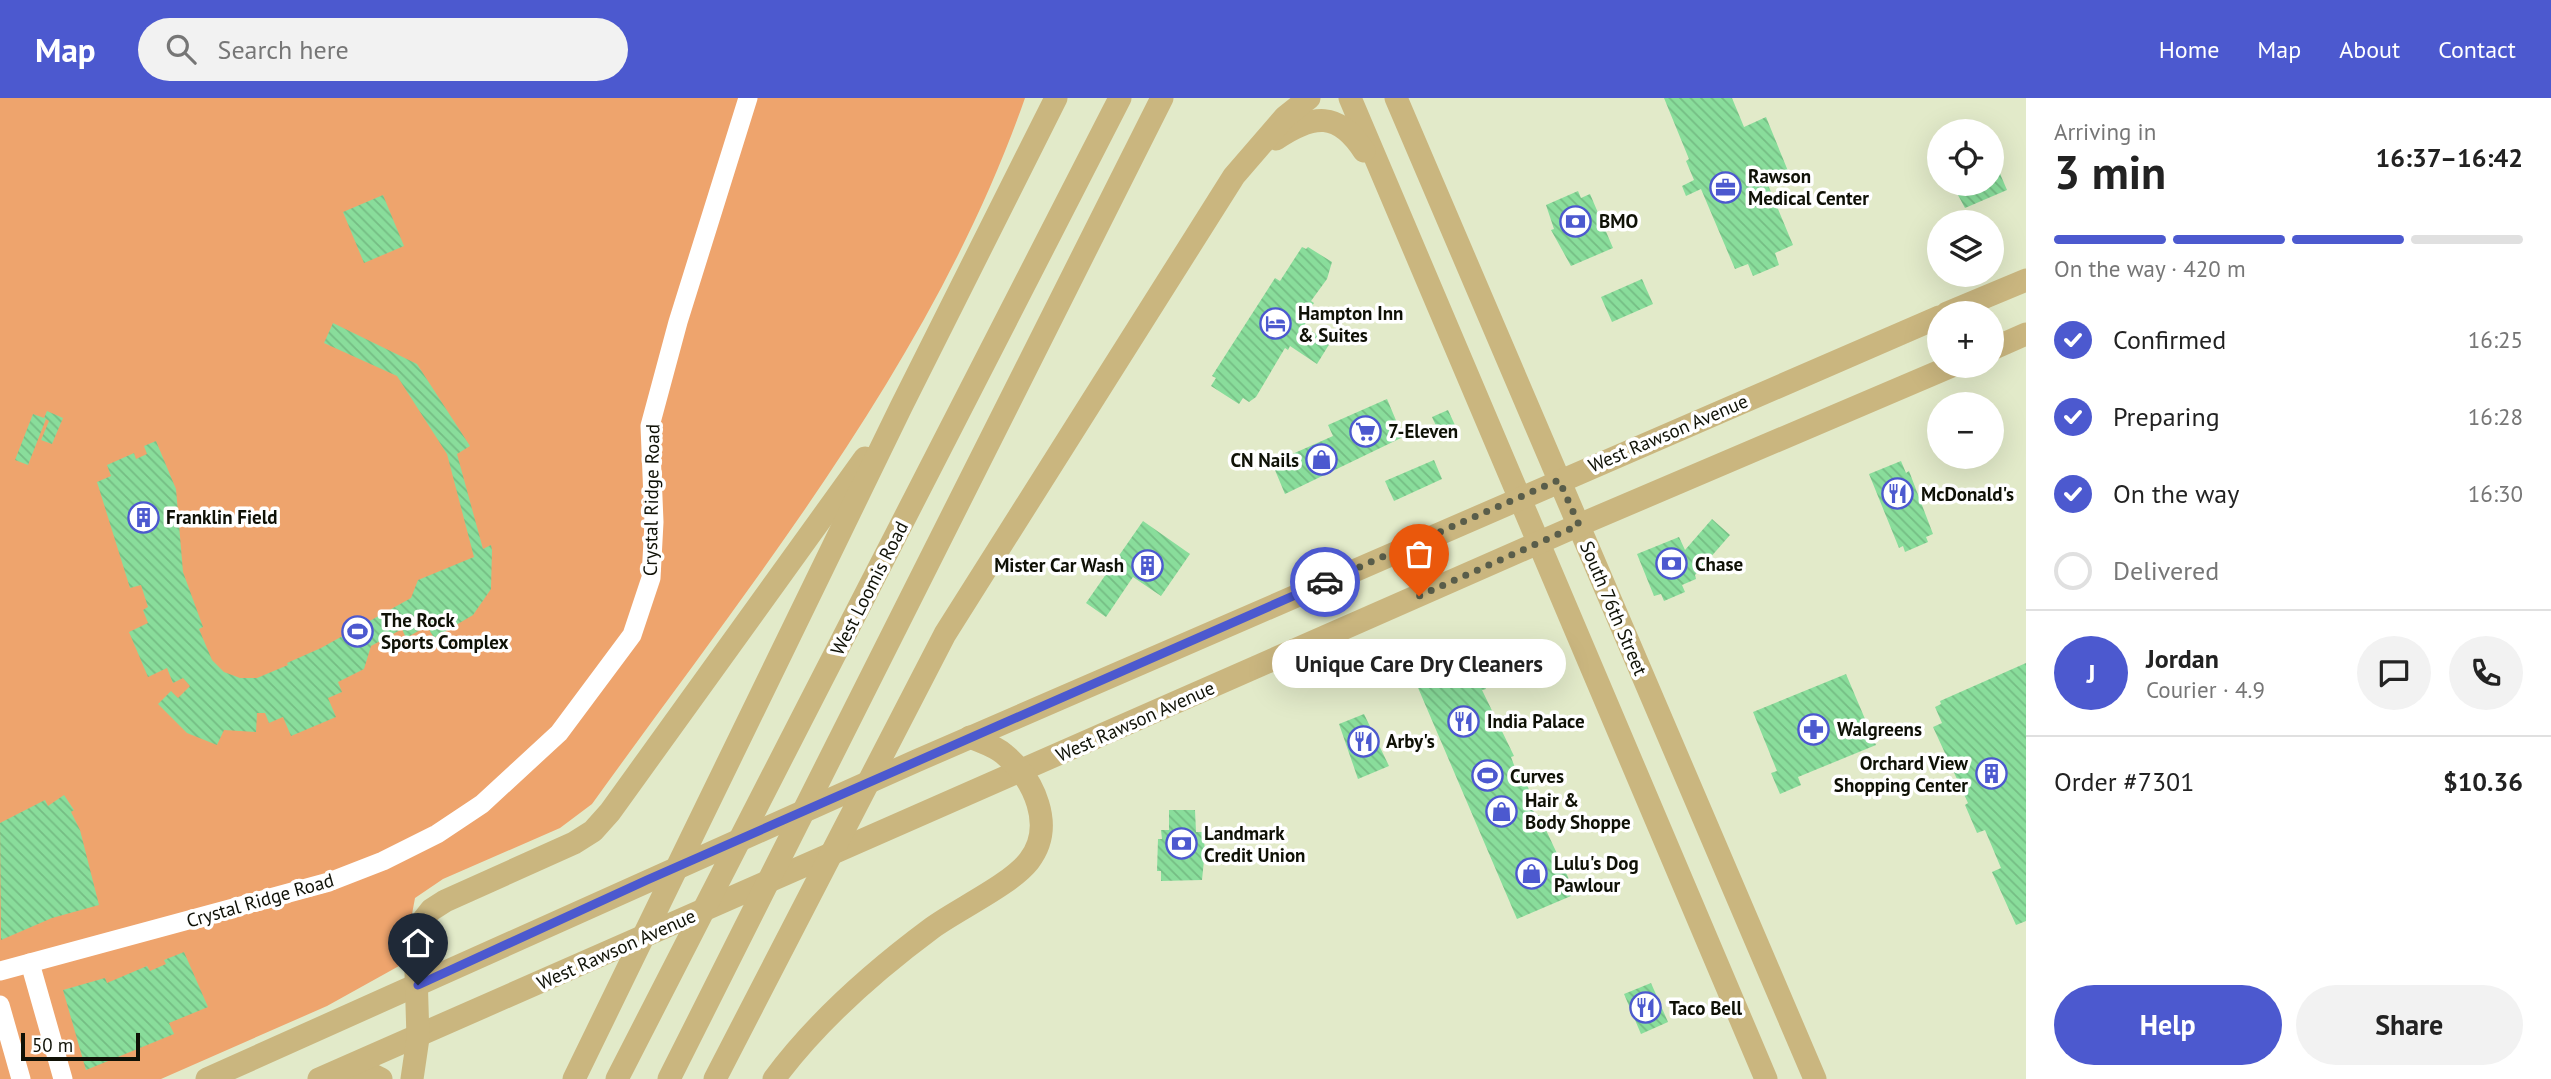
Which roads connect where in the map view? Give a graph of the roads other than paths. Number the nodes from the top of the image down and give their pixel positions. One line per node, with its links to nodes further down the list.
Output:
1 (748, 98): 23 (street, Crystal Ridge Road)
2 (1056, 98): 16 (main road)
3 (1121, 98): 35 (main road, West Loomis Road)
4 (1162, 98): 36 (main road)
5 (1309, 98): 8 (main road)
6 (1350, 98): 9 (main road)
7 (1396, 98): 17 (main road, South 76th Street)
8 (1234, 176): 9 (main road); 37 (main road)
9 (1388, 189): 18 (main road)
10 (2026, 280): 11 (main road)
11 (1976, 301)
12 (1927, 322): 17 (main road, West Rawson Avenue)
13 (2026, 334): 14 (main road)
14 (2004, 344)
15 (1927, 377): 19 (main road, West Rawson Avenue)
16 (901, 407): 25 (main road); 34 (main road)
17 (1559, 480): 18 (main road, West Rawson Avenue); 19 (main road, South 76th Street)
18 (1520, 496): 20 (main road); 21 (main road, West Rawson Avenue)
19 (1579, 525): 20 (main road, West Rawson Avenue); 40 (main road, South 76th Street)
20 (1538, 544): 22 (main road, West Rawson Avenue); 39 (main road)
21 (970, 737): 22 (main road); 25 (main road, West Rawson Avenue)
22 (1022, 771): 27 (main road, West Rawson Avenue); 38 (main road)
23 (30, 963): 24 (street, Crystal Ridge Road); 30 (street)
24 (0, 971)
25 (418, 985): 27 (main road); 31 (main road, West Rawson Avenue)
26 (0, 1005): 29 (street)
27 (418, 1038): 28 (main road, West Rawson Avenue); 33 (main road)
28 (330, 1075): 32 (main road)
29 (22, 1079)
30 (62, 1079)
31 (207, 1079)
32 (381, 1079)
33 (412, 1079)
34 (574, 1079)
35 (617, 1079)
36 (669, 1079)
37 (715, 1079)
38 (774, 1079)
39 (1766, 1079)
40 (1815, 1079)

